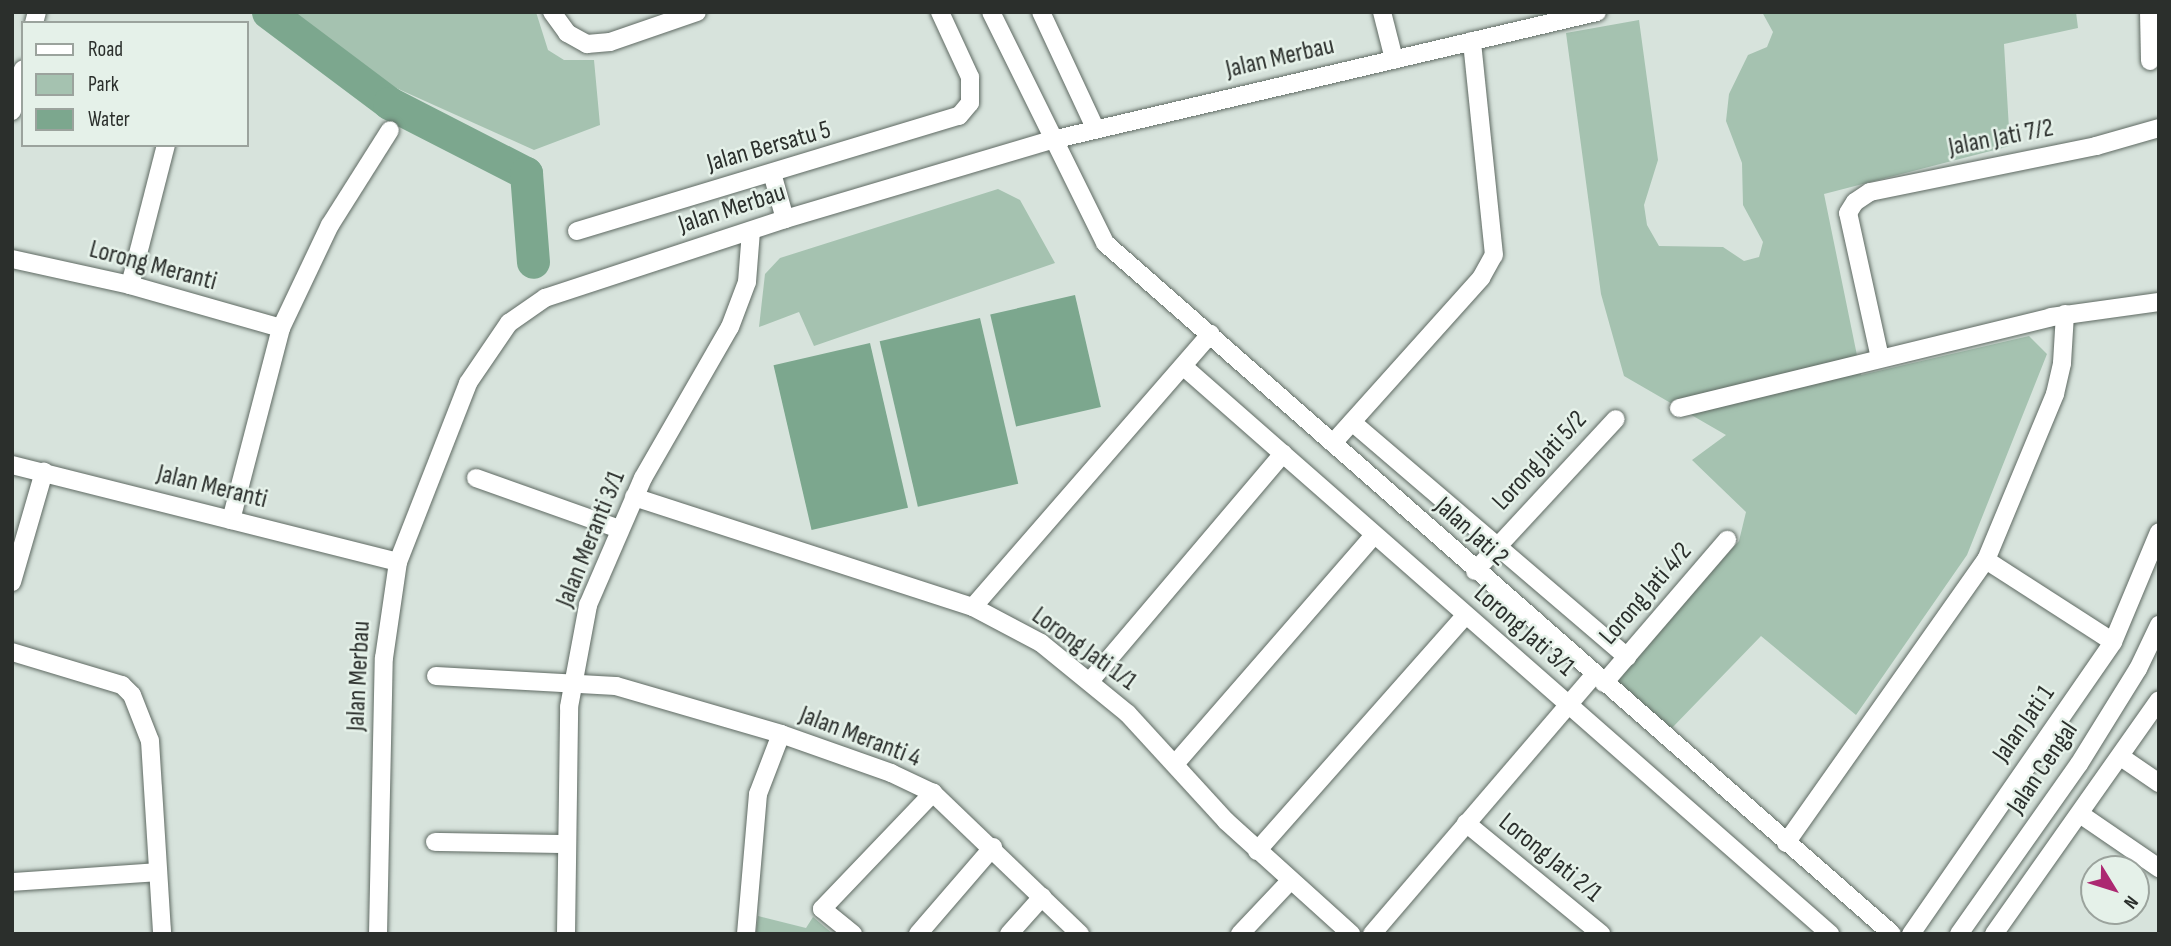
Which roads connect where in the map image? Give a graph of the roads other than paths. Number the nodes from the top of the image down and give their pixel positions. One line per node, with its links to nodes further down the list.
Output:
1 (552, 12): 2 (street)
2 (697, 12)
3 (940, 12): 19 (street, Jalan Bersatu 5)
4 (992, 12): 17 (street, Jalan Jati 2)
5 (1041, 12): 14 (street)
6 (1382, 12): 10 (street)
7 (1597, 12): 9 (street, Jalan Merbau)
8 (2149, 12): 11 (street)
9 (1472, 41): 10 (street, Jalan Merbau); 33 (street)
10 (1394, 59): 14 (street, Jalan Merbau)
11 (2150, 61)
12 (21, 81): 13 (street)
13 (17, 105)
14 (1095, 128): 17 (street, Jalan Merbau)
15 (2159, 128): 29 (street, Jalan Jati 7/2)
16 (390, 130): 27 (street)
17 (1052, 140): 20 (street, Jalan Merbau); 28 (street, Jalan Jati 2)
18 (165, 147): 24 (street)
19 (772, 173): 20 (street); 22 (street, Jalan Bersatu 5)
20 (785, 219): 21 (street, Jalan Merbau)
21 (751, 230): 39 (street, Jalan Meranti 3/1); 47 (street, Jalan Merbau)
22 (577, 231)
23 (12, 259): 24 (street, Lorong Meranti)
24 (130, 285): 27 (street, Lorong Meranti)
25 (2159, 302): 26 (street)
26 (2064, 314): 29 (street); 46 (street)
27 (281, 328): 40 (street)
28 (1210, 334): 30 (street); 34 (street, Jalan Jati 2)
29 (1880, 358): 31 (street)
30 (1184, 367): 35 (street, Lorong Jati 3/1); 50 (street)
31 (1679, 408)
32 (1616, 419): 45 (street, Lorong Jati 5/2)
33 (1352, 422): 34 (street); 45 (street)
34 (1334, 443): 48 (street, Jalan Jati 2)
35 (1283, 454): 43 (street, Lorong Jati 3/1); 58 (street)
36 (12, 465): 37 (street, Jalan Meranti)
37 (44, 472): 40 (street, Jalan Meranti); 49 (street)
38 (476, 478): 41 (street)
39 (634, 497): 41 (street, Jalan Meranti 3/1); 50 (street, Lorong Jati 1/1)
40 (231, 520): 47 (street, Jalan Meranti)
41 (619, 529): 59 (street, Jalan Meranti 3/1)
42 (2159, 532): 53 (street, Jalan Jati 1)
43 (1374, 535): 51 (street, Lorong Jati 3/1); 64 (street)
44 (1727, 540): 55 (street, Lorong Jati 4/2)
45 (1495, 547): 48 (street, Lorong Jati 5/2); 55 (street)
46 (1986, 560): 53 (street); 70 (street)
47 (398, 562): 80 (street, Jalan Merbau)
48 (1475, 571): 57 (street, Jalan Jati 2)
49 (12, 582)
50 (973, 607): 58 (street, Lorong Jati 1/1)
51 (1466, 615): 61 (street, Lorong Jati 3/1); 73 (street)
52 (2159, 625): 94 (street, Jalan Cengal)
53 (2113, 642): 93 (street, Jalan Jati 1)
54 (12, 652): 75 (street)
55 (1627, 657): 57 (street, Lorong Jati 4/2)
56 (436, 676): 59 (street, Jalan Meranti 4)
57 (1599, 679): 61 (street, Lorong Jati 4/2); 70 (street, Jalan Jati 2)
58 (1091, 680): 64 (street, Lorong Jati 1/1)
59 (571, 684): 62 (street, Jalan Meranti 4); 71 (street, Jalan Meranti 3/1)
60 (2159, 700): 63 (street)
61 (1568, 705): 68 (street, Lorong Jati 4/2); 91 (street, Lorong Jati 3/1)
62 (781, 734): 66 (street, Jalan Meranti 4); 82 (street)
63 (2121, 757): 65 (street); 67 (street)
64 (1175, 764): 73 (street, Lorong Jati 1/1)
65 (2159, 783)
66 (933, 793): 72 (street, Jalan Meranti 4); 83 (street)
67 (2080, 814): 74 (street); 95 (street)
68 (1466, 823): 89 (street, Lorong Jati 4/2); 90 (street, Lorong Jati 2/1)
69 (435, 842): 71 (street)
70 (1786, 843): 92 (street, Jalan Jati 2)
71 (567, 844): 81 (street, Jalan Meranti 3/1)
72 (993, 847): 78 (street, Jalan Meranti 4); 84 (street)
73 (1257, 851): 76 (street, Lorong Jati 1/1)
74 (2159, 868)
75 (158, 872): 77 (street); 79 (street)
76 (1290, 881): 87 (street); 88 (street, Lorong Jati 1/1)
77 (12, 882)
78 (1042, 897): 85 (street); 86 (street, Jalan Meranti 4)
79 (162, 934)
80 (378, 934)
81 (566, 934)
82 (746, 934)
83 (853, 934)
84 (918, 934)
85 (1009, 934)
86 (1080, 934)
87 (1240, 934)
88 (1351, 934)
89 (1372, 934)
90 (1601, 934)
91 (1830, 934)
92 (1892, 934)
93 (1911, 934)
94 (1959, 934)
95 (1994, 934)

